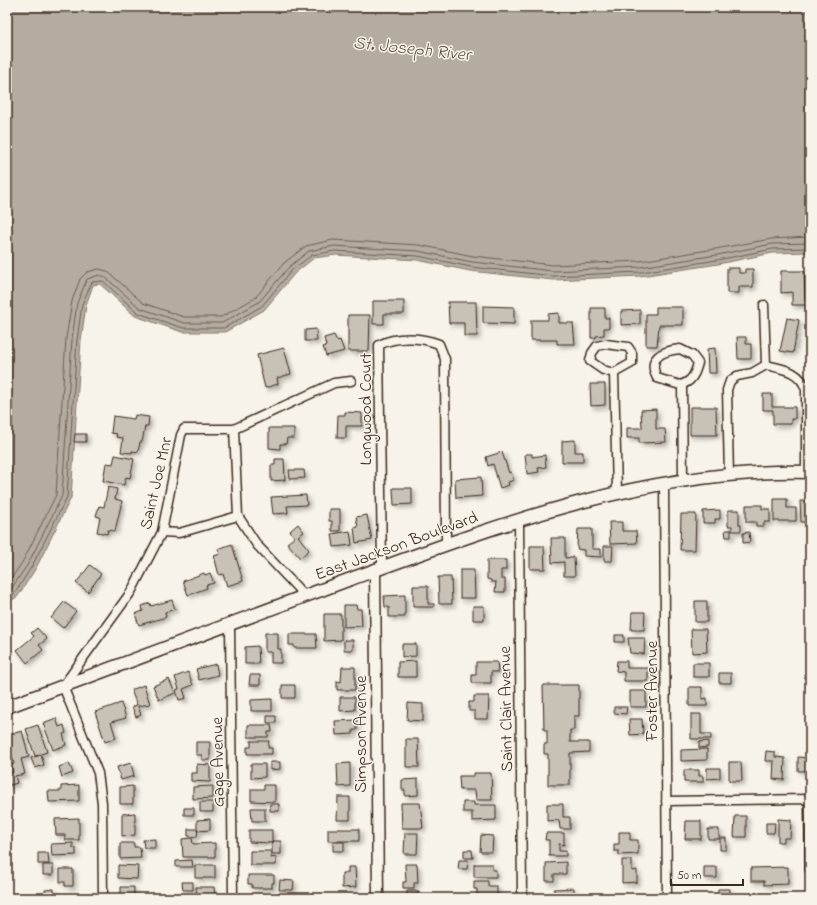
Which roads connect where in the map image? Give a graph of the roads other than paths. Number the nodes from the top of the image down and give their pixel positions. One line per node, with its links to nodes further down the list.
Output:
1 (764, 305): 2 (street)
2 (766, 365): 7 (street); 8 (street)
3 (614, 373): 3 (street); 11 (street)
4 (351, 381): 6 (street)
5 (682, 385): 5 (street); 9 (street)
6 (234, 429): 12 (street); 14 (street, Saint Joe Mnr)
7 (808, 472): 8 (main road, East Jackson Boulevard)
8 (729, 475): 9 (main road, East Jackson Boulevard)
9 (683, 480): 10 (main road, East Jackson Boulevard)
10 (664, 483): 11 (main road, East Jackson Boulevard); 22 (street, Foster Avenue)
11 (617, 492): 13 (main road, East Jackson Boulevard)
12 (238, 516): 14 (street); 17 (street)
13 (519, 520): 15 (main road, East Jackson Boulevard); 27 (street, Saint Clair Avenue)
14 (162, 532): 19 (street, Saint Joe Mnr)
15 (446, 544): 16 (main road, East Jackson Boulevard); 16 (street, Longwood Court)
16 (379, 569): 17 (main road, East Jackson Boulevard); 26 (street, Simpson Avenue)
17 (305, 596): 18 (main road, East Jackson Boulevard)
18 (230, 625): 19 (main road, East Jackson Boulevard); 25 (street, Gage Avenue)
19 (63, 686): 20 (main road, East Jackson Boulevard); 24 (street)
20 (7, 707)
21 (810, 800): 22 (street); 23 (street)
22 (666, 801): 28 (street, Foster Avenue)
23 (810, 871)
24 (103, 898)
25 (233, 898)
26 (378, 898)
27 (522, 898)
28 (667, 898)

